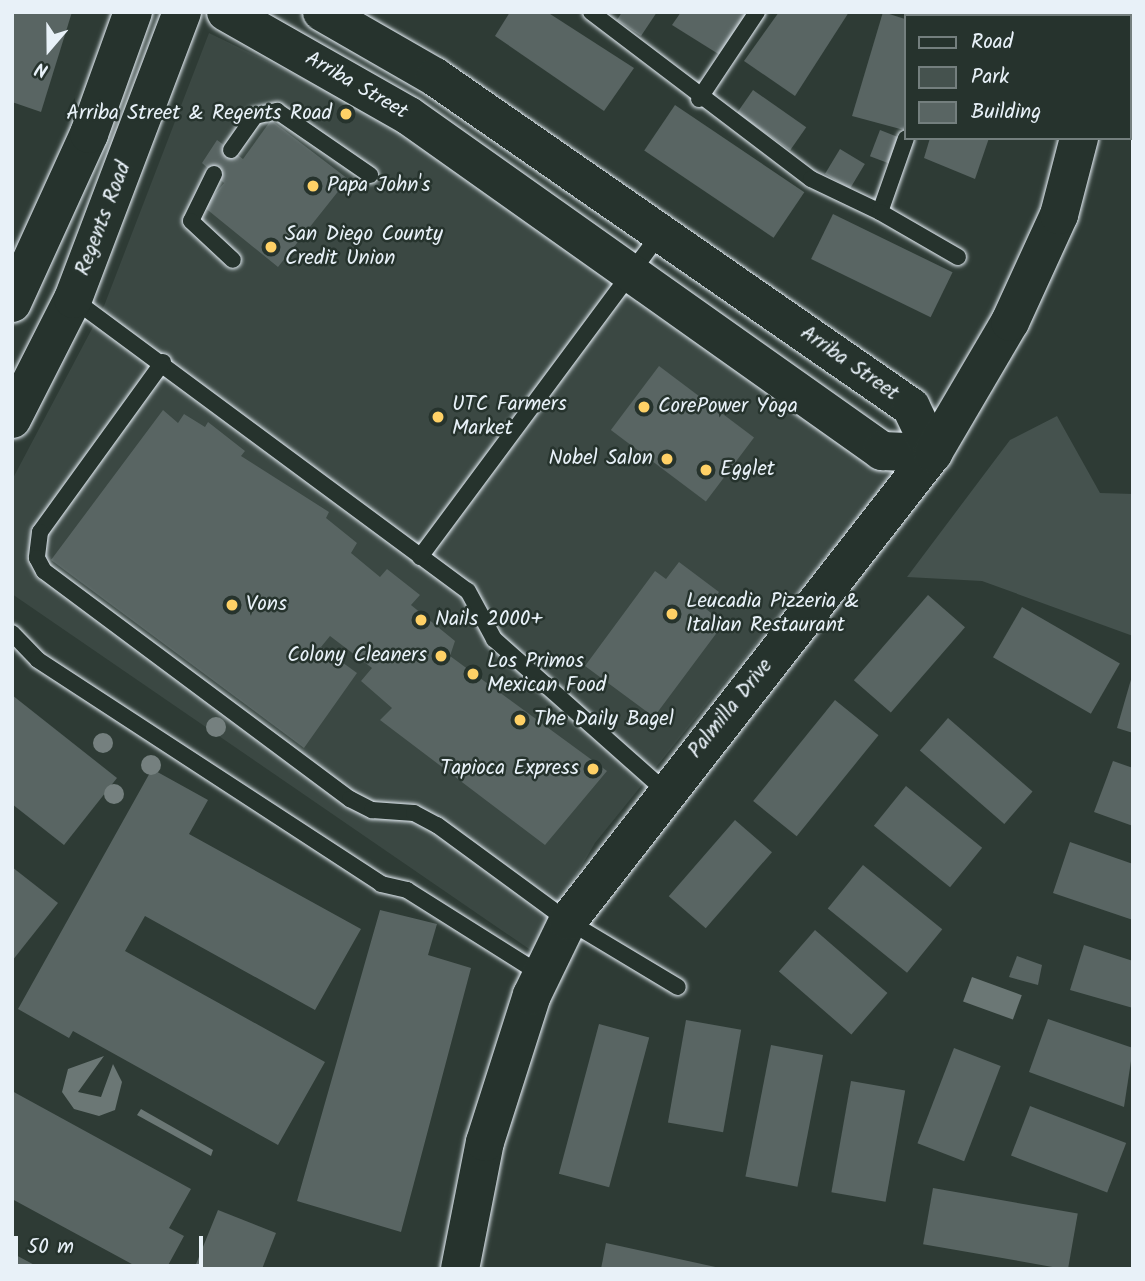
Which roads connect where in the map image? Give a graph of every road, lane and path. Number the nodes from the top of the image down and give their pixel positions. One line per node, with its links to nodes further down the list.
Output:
1 (133, 12): 19 (street)
2 (182, 12): 18 (street, Regents Road)
3 (226, 12): 17 (street, Arriba Street)
4 (322, 12): 14 (street, Arriba Street)
5 (591, 12): 7 (lane)
6 (757, 12): 7 (lane)
7 (699, 99): 13 (lane)
8 (905, 140): 13 (lane)
9 (1079, 140): 22 (street, Palmilla Drive)
10 (231, 150): 12 (lane)
11 (214, 174): 16 (lane)
12 (370, 174)
13 (880, 212): 15 (lane)
14 (660, 233): 17 (lane); 22 (street, Arriba Street)
15 (958, 257)
16 (233, 260)
17 (634, 271): 22 (street, Arriba Street); 23 (lane)
18 (73, 299): 20 (lane); 21 (street, Regents Road)
19 (12, 303)
20 (163, 362): 23 (lane); 26 (lane)
21 (12, 419)
22 (933, 453): 25 (street, Palmilla Drive)
23 (420, 557): 25 (lane)
24 (12, 634): 27 (lane)
25 (664, 790): 26 (street, Palmilla Drive)
26 (568, 921): 27 (street, Palmilla Drive); 28 (lane)
27 (542, 975): 29 (street, Palmilla Drive)
28 (678, 987)
29 (460, 1269)

